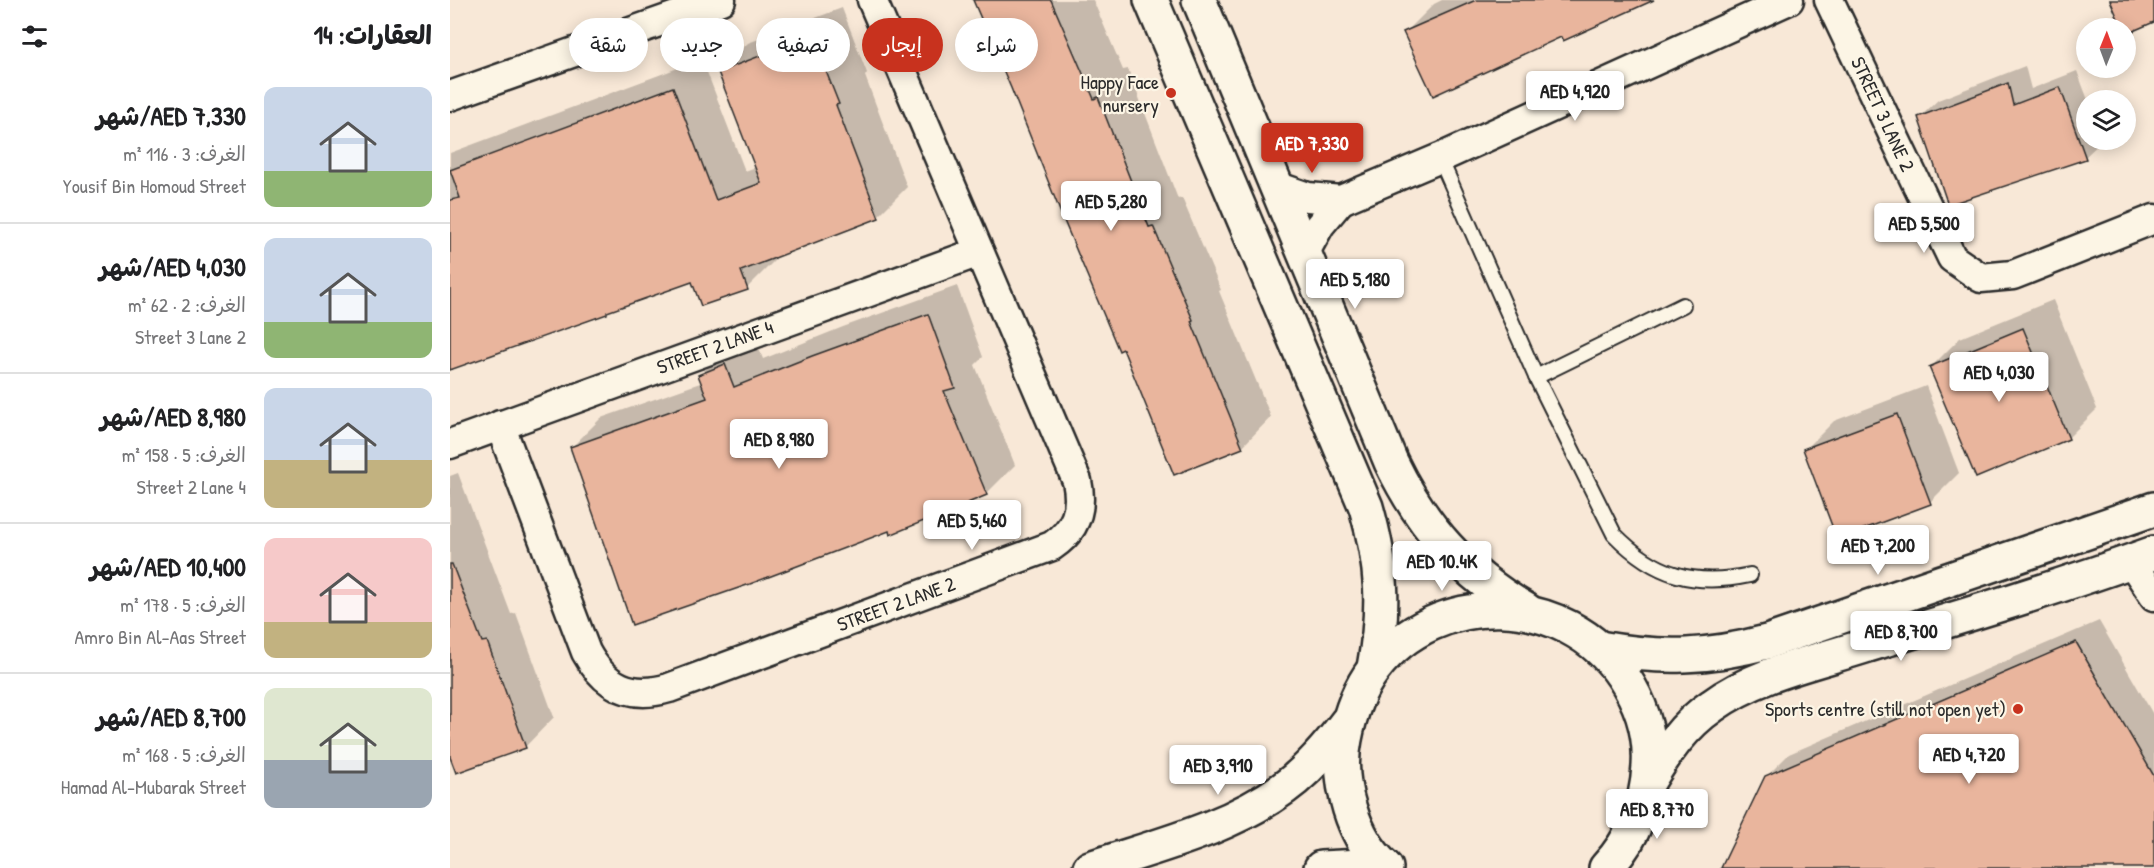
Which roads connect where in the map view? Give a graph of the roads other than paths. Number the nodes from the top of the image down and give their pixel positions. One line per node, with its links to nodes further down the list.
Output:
1 (721, 0): 7 (street)
2 (872, 0): 12 (street, STREET 2 LANE 2)
3 (1151, 0): 24 (main road)
4 (1199, 0): 9 (main road)
5 (1789, 0): 8 (street)
6 (1830, 0): 11 (street, STREET 3 LANE 2)
7 (450, 96)
8 (1440, 158): 10 (street); 15 (lane)
9 (1276, 186): 10 (street); 13 (main road)
10 (1341, 200): 13 (street)
11 (2154, 219)
12 (980, 252): 16 (street, STREET 2 LANE 4); 16 (street, STREET 2 LANE 2)
13 (1304, 254): 22 (main road)
14 (1683, 305): 15 (lane)
15 (1536, 377): 20 (lane)
16 (500, 425): 17 (street, STREET 2 LANE 4)
17 (450, 444)
18 (2154, 510): 23 (main road)
19 (2143, 557): 21 (street); 26 (main road)
20 (1750, 575)
21 (2154, 596)
22 (1530, 613): 23 (main road); 24 (main road)
23 (1599, 648): 26 (main road)
24 (1374, 668): 25 (main road)
25 (1348, 720): 28 (main road); 29 (main road)
26 (1648, 782): 27 (main road)
27 (1614, 864)
28 (1385, 867): 30 (main road)
29 (1090, 868)
30 (1321, 868)

